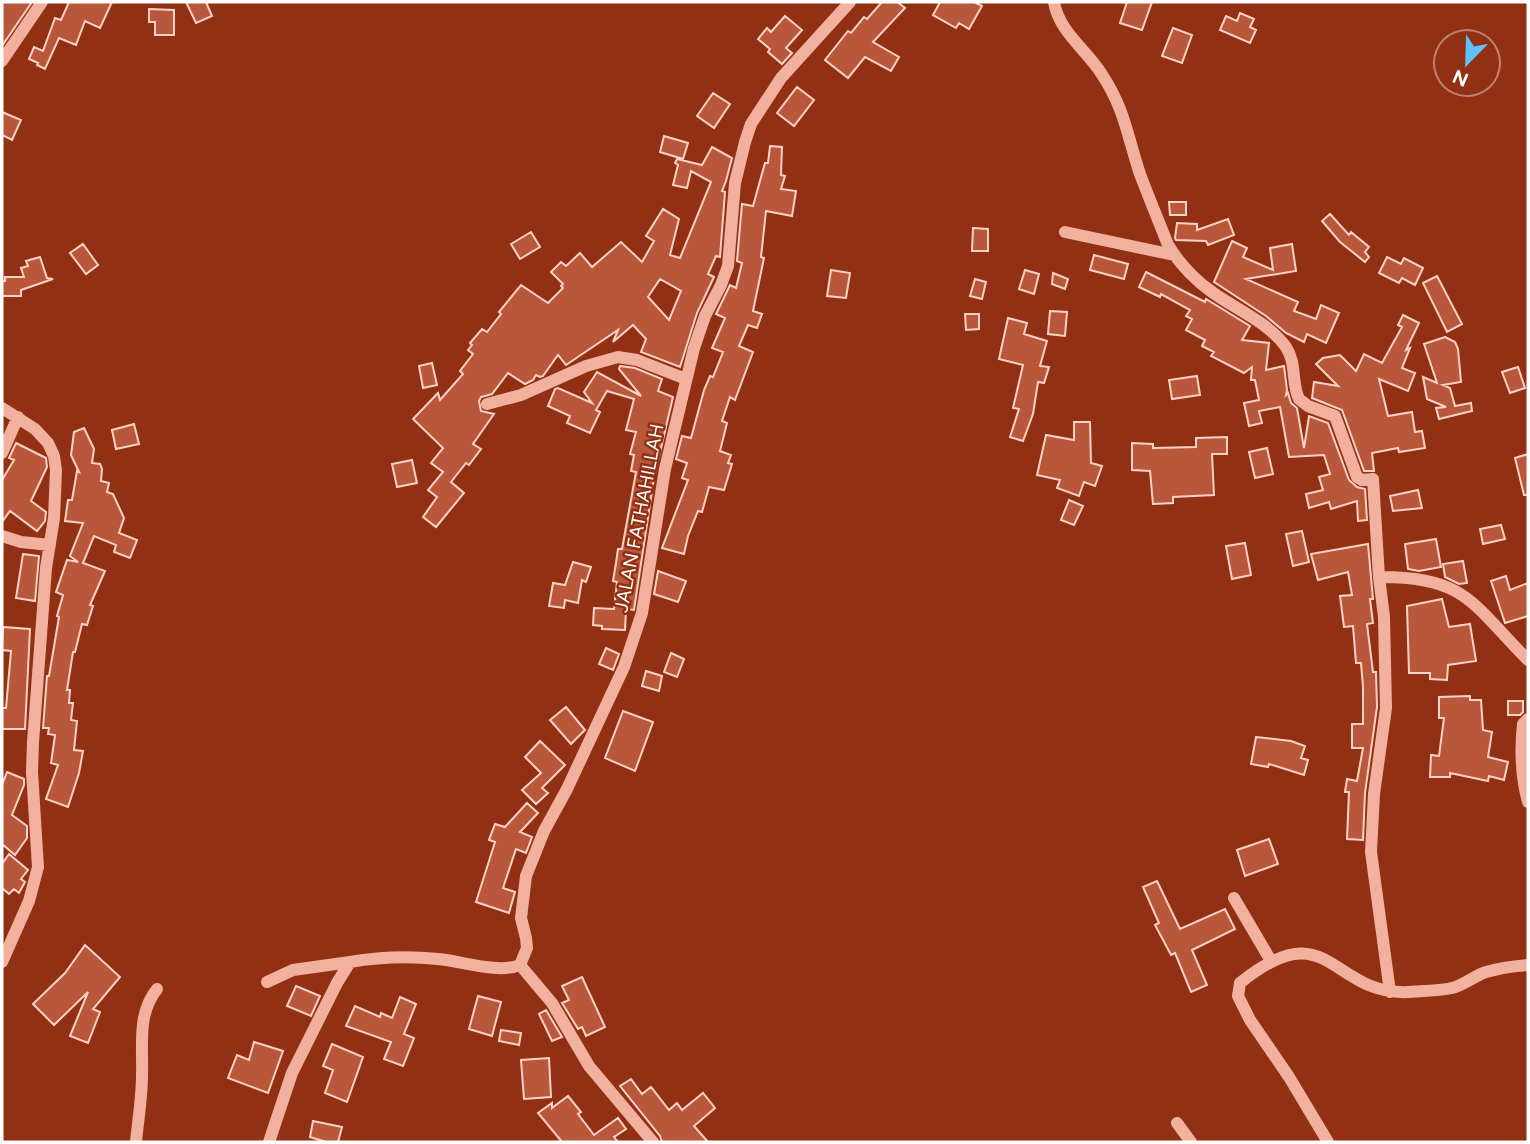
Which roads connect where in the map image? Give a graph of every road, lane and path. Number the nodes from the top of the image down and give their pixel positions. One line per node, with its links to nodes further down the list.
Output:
1 (42, 2): 4 (street)
2 (850, 2): 7 (street, JALAN FATHAHILLAH)
3 (1054, 2): 6 (street)
4 (2, 61)
5 (1065, 232): 6 (street)
6 (1174, 255): 14 (street)
7 (687, 379): 8 (street); 24 (street, JALAN FATHAHILLAH)
8 (487, 404)
9 (2, 408): 10 (street)
10 (18, 417): 11 (street); 13 (street)
11 (2, 453)
12 (2, 536): 13 (street)
13 (50, 545): 22 (street)
14 (1379, 577): 16 (street); 28 (street)
15 (1528, 642): 16 (street)
16 (1515, 647): 17 (street)
17 (1528, 660)
18 (1528, 719): 19 (street)
19 (1528, 802)
20 (1234, 898): 21 (street)
21 (1271, 961): 28 (street); 30 (street)
22 (2, 962)
23 (350, 962): 24 (street); 26 (street); 32 (street)
24 (520, 965): 33 (street)
25 (1528, 965): 28 (street)
26 (267, 982)
27 (157, 989): 31 (street)
28 (1390, 992)
29 (1177, 1123): 34 (street)
30 (1321, 1136): 35 (street)
31 (136, 1142)
32 (269, 1142)
33 (653, 1142)
34 (1191, 1142)
35 (1328, 1142)

